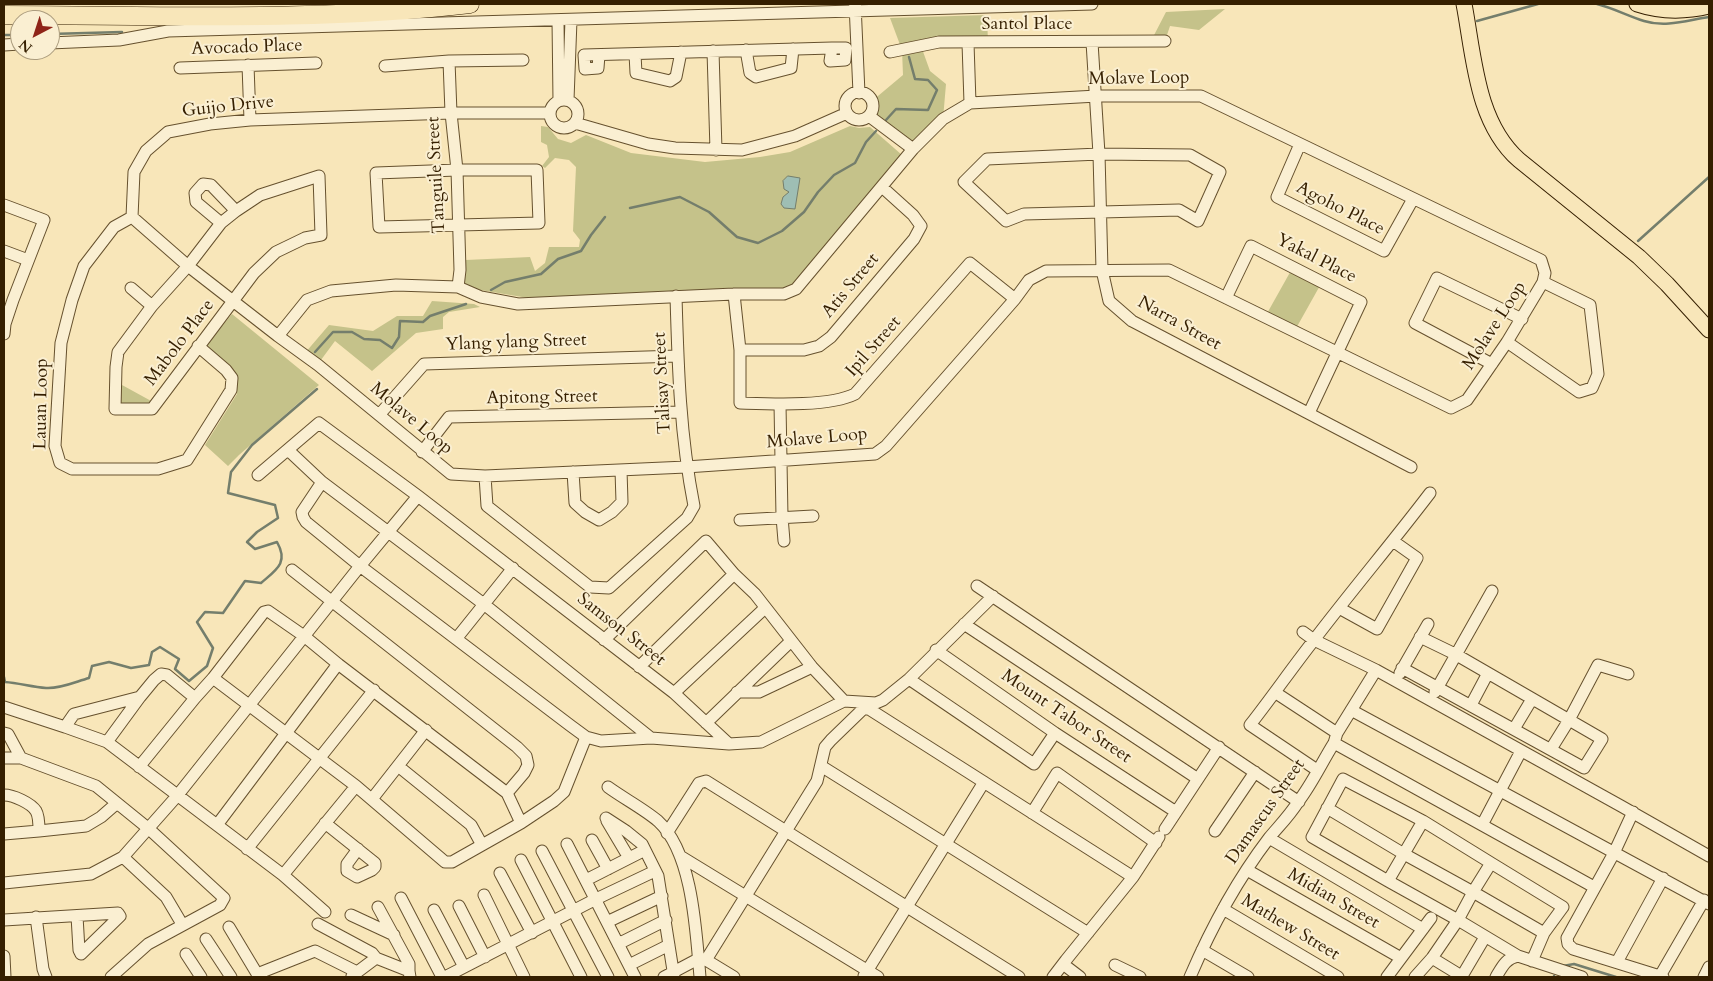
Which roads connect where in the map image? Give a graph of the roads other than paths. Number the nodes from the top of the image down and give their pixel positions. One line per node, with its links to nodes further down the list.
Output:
1 (470, 4): 7 (highway)
2 (1092, 4): 6 (street)
3 (1464, 4): 66 (main road)
4 (1637, 4): 5 (main road)
5 (1709, 6)
6 (855, 7): 9 (street); 28 (street)
7 (4, 15)
8 (558, 20): 9 (street); 12 (street); 30 (street)
9 (571, 20): 30 (street)
10 (1165, 41): 11 (street, Santol Place)
11 (1092, 42): 13 (street, Santol Place); 29 (street, Narra Street)
12 (60, 43)
13 (968, 43): 19 (street, Santol Place); 31 (street)
14 (832, 48): 15 (street)
15 (793, 49): 16 (street); 16 (street)
16 (746, 50): 17 (street)
17 (713, 51): 18 (street); 40 (street)
18 (681, 52): 20 (street); 20 (street)
19 (890, 52)
20 (635, 54): 21 (street)
21 (599, 55)
22 (523, 60): 23 (street)
23 (449, 61): 26 (street); 32 (street, Tanguile Street)
24 (316, 63): 25 (street, Avocado Place)
25 (248, 65): 27 (street, Avocado Place); 36 (street)
26 (385, 66)
27 (180, 68)
28 (859, 92): 34 (street); 35 (street)
29 (1097, 96): 31 (street, Molave Loop); 38 (street, Molave Loop); 41 (street, Narra Street)
30 (564, 100): 33 (street); 37 (street)
31 (970, 103): 39 (street, Molave Loop)
32 (451, 113): 33 (street, Guijo Drive); 36 (street, Guijo Drive); 42 (street, Tanguile Street)
33 (550, 113): 37 (street)
34 (847, 113): 35 (street); 40 (street)
35 (869, 116): 39 (street)
36 (250, 120): 48 (street, Guijo Drive)
37 (575, 124): 40 (street)
38 (1300, 144): 44 (street, Molave Loop); 44 (street, Agoho Place)
39 (913, 149): 43 (street, Molave Loop)
40 (716, 150)
41 (1100, 154): 47 (street, Narra Street); 47 (street); 47 (street)
42 (457, 170): 50 (street, Tanguile Street); 50 (street); 50 (street)
43 (882, 187): 58 (street, Molave Loop); 71 (street, Atis Street)
44 (1413, 199): 55 (street, Molave Loop)
45 (4, 204): 52 (street)
46 (236, 211): 49 (street, Mabolo Place); 49 (street); 63 (street, Mabolo Place)
47 (1100, 212): 54 (street, Narra Street)
48 (132, 217): 53 (street); 70 (street, Lauan Loop)
49 (221, 223): 53 (street, Mabolo Place)
50 (458, 226): 56 (street, Tanguile Street)
51 (4, 251): 52 (street)
52 (28, 260): 60 (street)
53 (188, 266): 63 (street); 64 (street, Mabolo Place)
54 (1102, 270): 61 (street, Molave Loop); 62 (street, Molave Loop); 77 (street, Narra Street)
55 (1543, 282): 65 (street, Molave Loop); 69 (street)
56 (458, 287): 59 (street, Molave Loop); 68 (street, Molave Loop)
57 (131, 288): 64 (street)
58 (734, 294): 59 (street, Molave Loop); 71 (street, Ipil Street)
59 (676, 296): 73 (street, Talisay Street)
60 (8, 298): 67 (street)
61 (1226, 298): 72 (street, Molave Loop); 72 (street, Yakal Place)
62 (1015, 299): 75 (street, Ipil Street); 81 (street, Molave Loop)
63 (233, 301): 68 (street); 70 (street, Mabolo Place)
64 (152, 306): 70 (street, Mabolo Place)
65 (1522, 319): 69 (street, Molave Loop); 74 (street)
66 (1709, 330)
67 (4, 334)
68 (278, 336): 78 (street, Molave Loop)
69 (1507, 342): 74 (street, Molave Loop)
70 (198, 346)
71 (740, 350): 75 (street, Ipil Street)
72 (1337, 353): 74 (street, Molave Loop); 77 (street, Yakal Place)
73 (678, 356): 76 (street, Talisay Street); 78 (street, Ylang ylang Street)
74 (1492, 364)
75 (780, 404): 81 (street)
76 (680, 412): 80 (street, Apitong Street); 82 (street, Talisay Street)
77 (1309, 413): 83 (street, Narra Street)
78 (379, 415): 80 (street, Molave Loop)
79 (288, 450): 86 (street); 88 (street); 90 (street, Samson Street)
80 (422, 452): 87 (street, Molave Loop)
81 (781, 461): 82 (street, Molave Loop); 92 (street)
82 (686, 467): 84 (street, Molave Loop); 87 (street, Talisay Street)
83 (1410, 467)
84 (621, 470): 85 (street, Molave Loop); 85 (street)
85 (574, 472): 87 (street, Molave Loop)
86 (258, 475)
87 (485, 476)
88 (322, 482): 94 (street); 97 (street)
89 (1430, 493): 96 (street)
90 (418, 496): 94 (street); 98 (street, Samson Street)
91 (813, 516): 92 (street)
92 (782, 517): 93 (street); 95 (street)
93 (740, 520)
94 (389, 532): 97 (street); 105 (street)
95 (784, 540)
96 (1393, 541): 107 (street); 107 (street)
97 (360, 566): 104 (street); 113 (street)
98 (512, 568): 105 (street); 114 (street, Samson Street)
99 (292, 570): 104 (street)
100 (734, 574): 106 (street); 114 (street); 120 (street)
101 (978, 586): 103 (street)
102 (1492, 591): 118 (street)
103 (993, 596): 108 (street); 156 (street)
104 (332, 602): 111 (street); 172 (street)
105 (485, 604): 113 (street); 152 (street)
106 (765, 608): 116 (street); 133 (street)
107 (1340, 608): 115 (street)
108 (964, 624): 117 (street); 167 (street)
109 (1428, 624): 112 (street)
110 (1303, 632): 115 (street)
111 (304, 636): 119 (street); 126 (street); 139 (street)
112 (1420, 637): 118 (street); 122 (street)
113 (456, 639): 151 (street)
114 (604, 640): 120 (street, Samson Street)
115 (1314, 640): 123 (street); 132 (street)
116 (791, 642): 121 (street); 131 (street)
117 (936, 650): 127 (street); 148 (street, Mount Tabor Street)
118 (1455, 654): 124 (street); 129 (street)
119 (338, 664): 130 (street); 150 (street)
120 (639, 666): 133 (street, Samson Street)
121 (812, 667): 131 (street); 138 (street)
122 (1402, 668): 128 (street); 129 (street)
123 (1376, 670): 128 (street); 142 (street, Damascus Street)
124 (1488, 673): 136 (street); 140 (street)
125 (1628, 674): 143 (street)
126 (213, 678): 135 (street); 139 (street)
127 (909, 679): 138 (street); 148 (street)
128 (1395, 681): 137 (street)
129 (1437, 687): 137 (street); 140 (street)
130 (374, 690): 147 (street); 161 (street)
131 (737, 692): 144 (street)
132 (1276, 693): 153 (street); 165 (street)
133 (674, 694): 144 (street, Samson Street)
134 (140, 697): 135 (street); 145 (street); 154 (street)
135 (195, 698): 164 (street)
136 (1532, 699): 143 (street); 146 (street)
137 (1430, 700): 158 (street)
138 (844, 701): 155 (street)
139 (249, 705): 150 (street); 174 (street)
140 (1471, 705): 146 (street)
141 (4, 707): 145 (street)
142 (1351, 710): 153 (street, Damascus Street); 171 (street)
143 (1569, 720): 157 (street); 157 (street)
144 (706, 723): 155 (street, Samson Street)
145 (65, 727): 154 (street)
146 (1514, 728): 157 (street)
147 (426, 730): 162 (street); 172 (street)
148 (1055, 732): 180 (street, Mount Tabor Street)
149 (4, 733): 160 (street)
150 (285, 733): 161 (street); 185 (street)
151 (586, 737): 152 (street); 184 (street)
152 (651, 738): 155 (street)
153 (1335, 738): 165 (street, Damascus Street); 186 (street)
154 (107, 742): 164 (street)
155 (729, 744)
156 (1219, 747): 166 (street); 167 (street)
157 (1551, 749)
158 (1521, 751): 171 (street); 181 (street)
159 (4, 758): 160 (street)
160 (21, 758): 176 (street)
161 (319, 758): 169 (street); 199 (street)
162 (398, 766): 175 (street); 198 (street)
163 (821, 766): 168 (street); 189 (street); 197 (street)
164 (140, 767): 174 (street)
165 (1317, 770): 177 (street, Damascus Street)
166 (1255, 772): 177 (street); 190 (street)
167 (1198, 779): 180 (street)
168 (984, 782): 179 (street); 197 (street)
169 (356, 786): 175 (street); 183 (street)
170 (608, 787): 191 (street)
171 (1500, 791): 186 (street); 203 (street)
172 (507, 793): 184 (street)
173 (4, 795): 188 (street)
174 (177, 796): 185 (street); 187 (street)
175 (372, 800): 198 (street)
176 (116, 802): 187 (street); 188 (street)
177 (1299, 802): 194 (street, Damascus Street)
178 (1327, 808): 182 (street); 204 (street); 219 (street)
179 (1032, 812): 193 (street); 216 (street)
180 (1176, 812): 193 (street)
181 (1633, 812): 203 (street); 206 (street)
182 (1422, 821): 204 (street); 210 (street)
183 (325, 823): 200 (street); 215 (street)
184 (521, 823): 198 (street)
185 (217, 825): 199 (street)
186 (1482, 825): 221 (street)
187 (149, 829): 207 (street); 245 (street)
188 (39, 831): 192 (street)
189 (785, 832): 191 (street); 224 (street); 231 (street)
190 (1216, 832)
191 (667, 833): 205 (street)
192 (4, 834)
193 (1160, 836): 216 (street)
194 (1269, 838): 212 (street, Damascus Street); 248 (street)
195 (592, 840): 211 (street)
196 (567, 844): 218 (street)
197 (945, 844): 231 (street); 250 (street)
198 (482, 845)
199 (247, 849): 215 (street)
200 (358, 849)
201 (644, 850): 208 (street); 208 (street); 213 (street)
202 (542, 851): 234 (street)
203 (1614, 853): 217 (street); 221 (street)
204 (1404, 854): 219 (street); 222 (street)
205 (680, 856): 224 (street); 266 (street)
206 (1709, 856)
207 (123, 857): 220 (street); 245 (street)
208 (629, 858): 211 (street)
209 (521, 860): 243 (street)
210 (1491, 863): 222 (street); 251 (street)
211 (608, 869): 218 (street)
212 (1247, 870): 232 (street, Damascus Street); 264 (street, Midian Street)
213 (655, 871): 225 (street); 227 (street)
214 (500, 873): 249 (street)
215 (283, 875): 235 (street)
216 (1133, 877): 250 (street)
217 (1663, 878): 228 (street); 268 (street)
218 (586, 880): 227 (street)
219 (1388, 881): 242 (street)
220 (4, 883)
221 (1594, 887): 268 (street)
222 (1473, 892): 242 (street); 251 (street)
223 (484, 895): 256 (street)
224 (746, 895): 266 (street); 275 (street)
225 (662, 896): 241 (street); 244 (street)
226 (401, 898): 284 (street)
227 (596, 899): 234 (street); 244 (street)
228 (1706, 902): 304 (street)
229 (459, 906): 262 (street)
230 (378, 907): 252 (street)
231 (906, 907): 275 (street); 292 (street)
232 (1223, 909): 258 (street, Damascus Street); 298 (street, Mathew Street)
233 (434, 910): 273 (street)
234 (574, 911): 243 (street); 287 (street)
235 (325, 912)
236 (351, 915): 252 (street)
237 (77, 916): 238 (street)
238 (36, 918): 240 (street); 280 (street)
239 (1431, 918): 248 (street)
240 (4, 920)
241 (666, 920): 255 (street); 257 (street)
242 (1458, 920): 253 (street); 265 (street)
243 (552, 922): 249 (street); 286 (street)
244 (607, 922): 255 (street)
245 (182, 924): 281 (street)
246 (318, 924): 263 (street)
247 (229, 927): 277 (street)
248 (1423, 929): 264 (street)
249 (532, 933): 256 (street)
250 (1088, 933): 269 (street)
251 (1544, 933): 267 (street)
252 (394, 935): 274 (street)
253 (1485, 936): 261 (street); 301 (street)
254 (206, 939): 283 (street)
255 (618, 944): 270 (street)
256 (508, 945): 262 (street); 285 (street)
257 (669, 945): 270 (street); 278 (street)
258 (1202, 950): 296 (street, Damascus Street); 297 (street)
259 (186, 954): 282 (street)
260 (4, 956): 279 (street)
261 (1518, 956): 267 (street); 302 (street)
262 (485, 957): 273 (street)
263 (376, 958): 274 (street); 276 (street)
264 (1401, 958): 299 (street)
265 (1432, 958): 300 (street); 301 (street)
266 (702, 960): 278 (street); 289 (street); 290 (street)
267 (1532, 961): 303 (street)
268 (1617, 962): 304 (street)
269 (1063, 964): 293 (street); 294 (street)
270 (629, 965): 288 (street)
271 (1115, 965): 295 (street)
272 (1709, 967): 305 (street)
273 (464, 968): 284 (street)
274 (410, 974)
275 (865, 974): 291 (street)
276 (354, 975): 277 (street)
277 (258, 976)
278 (670, 976)
279 (5, 977)
280 (46, 977)
281 (111, 977)
282 (201, 977)
283 (231, 977)
284 (444, 977)
285 (524, 977)
286 (581, 977)
287 (608, 977)
288 (635, 977)
289 (700, 977)
290 (734, 977)
291 (878, 977)
292 (1019, 977)
293 (1053, 977)
294 (1080, 977)
295 (1140, 977)
296 (1190, 977)
297 (1248, 977)
298 (1338, 977)
299 (1386, 977)
300 (1415, 977)
301 (1462, 977)
302 (1496, 977)
303 (1581, 977)
304 (1662, 977)
305 (1704, 977)

